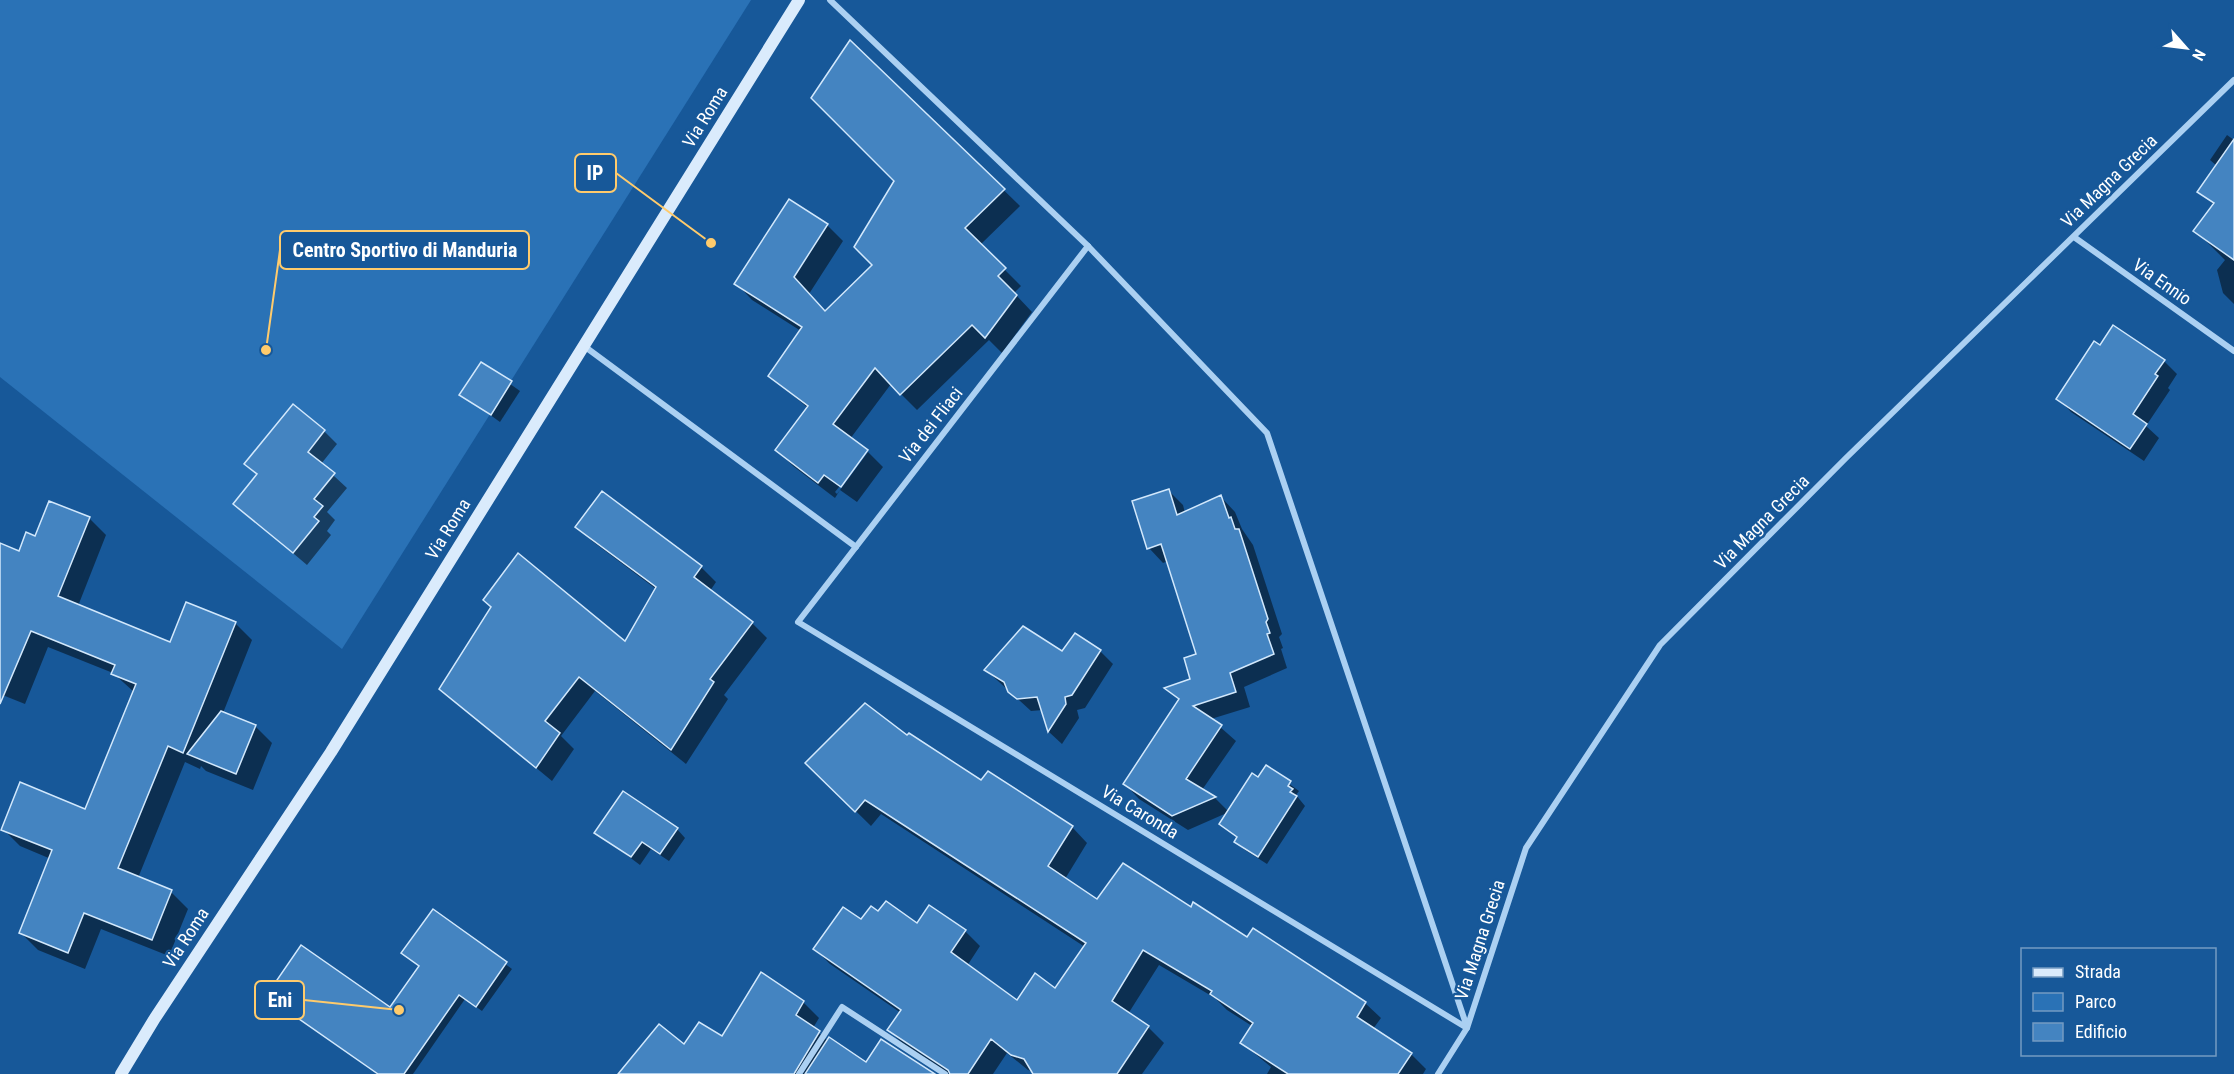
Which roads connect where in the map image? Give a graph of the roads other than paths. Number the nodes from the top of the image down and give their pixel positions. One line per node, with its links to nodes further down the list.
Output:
1 (799, 0): 6 (street, Via Roma)
2 (830, 0): 5 (street)
3 (2234, 80): 4 (street, Via Magna Grecia)
4 (2074, 237): 7 (street, Via Ennio); 10 (street, Via Magna Grecia)
5 (1088, 246): 8 (street, Via dei Fliaci); 10 (street)
6 (583, 345): 8 (street); 11 (street, Via Roma)
7 (2234, 351)
8 (856, 547): 9 (street, Via dei Fliaci)
9 (798, 622): 10 (street, Via Caronda)
10 (1467, 1028): 14 (street, Via Magna Grecia)
11 (121, 1074)
12 (799, 1074): 13 (street)
13 (945, 1074)
14 (1438, 1074)

